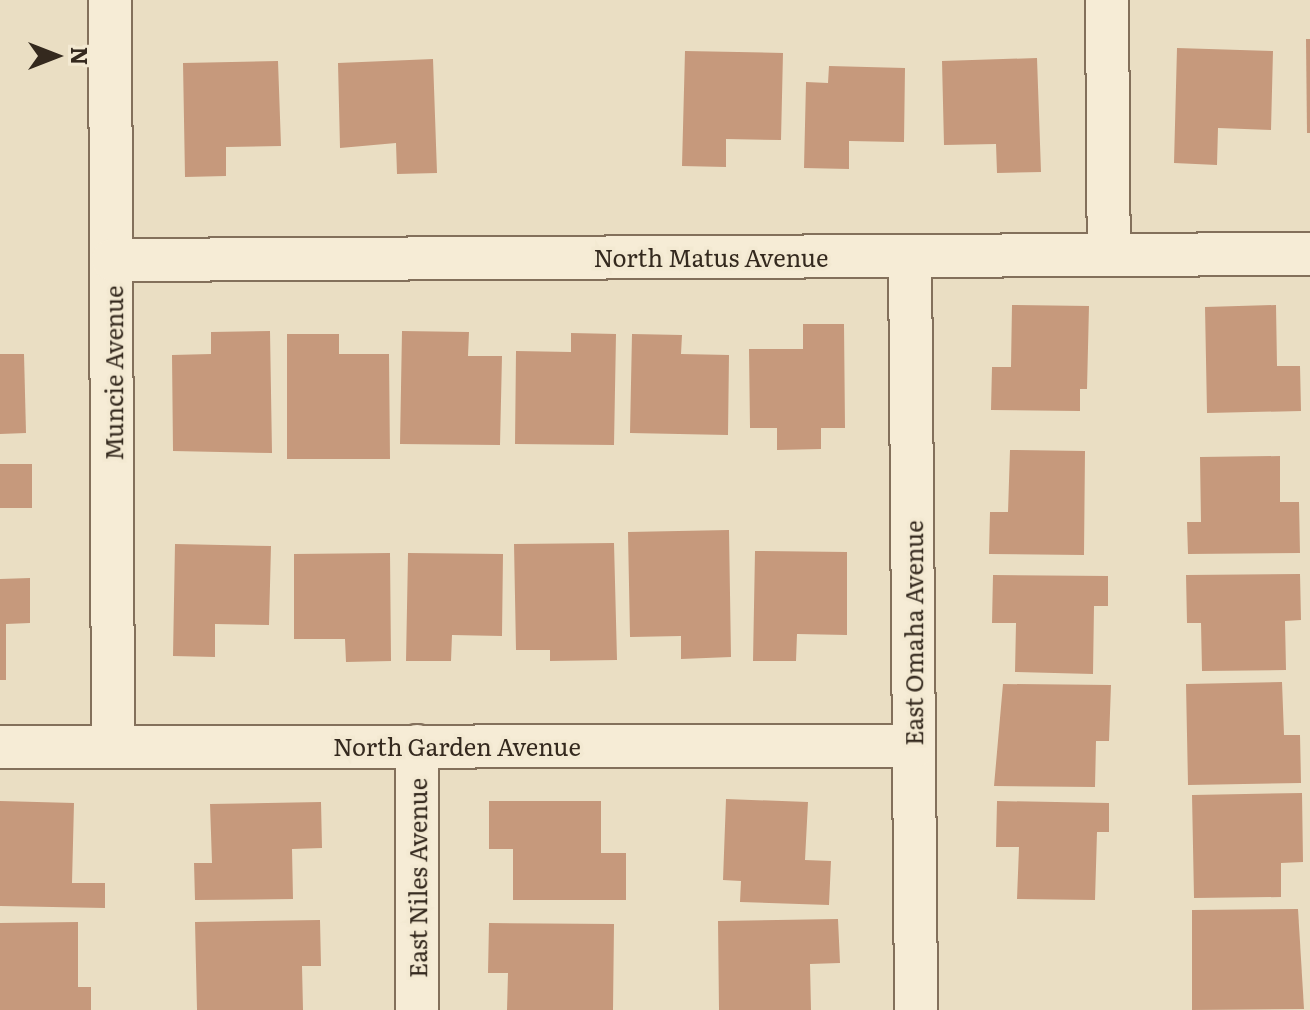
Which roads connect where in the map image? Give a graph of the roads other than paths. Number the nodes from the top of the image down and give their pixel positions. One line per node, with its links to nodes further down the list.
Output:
1 (110, 0): 6 (street, Muncie Avenue)
2 (1107, 0): 4 (street)
3 (1310, 254): 4 (street, North Matus Avenue)
4 (1109, 255): 5 (street, North Matus Avenue)
5 (910, 256): 6 (street, North Matus Avenue); 8 (street, East Omaha Avenue)
6 (113, 260): 10 (street, Muncie Avenue)
7 (417, 746): 8 (street, North Garden Avenue); 10 (street, North Garden Avenue); 11 (street, East Niles Avenue)
8 (914, 746): 12 (street, East Omaha Avenue)
9 (0, 747): 10 (street, North Garden Avenue)
10 (113, 747)
11 (417, 1010)
12 (916, 1010)

